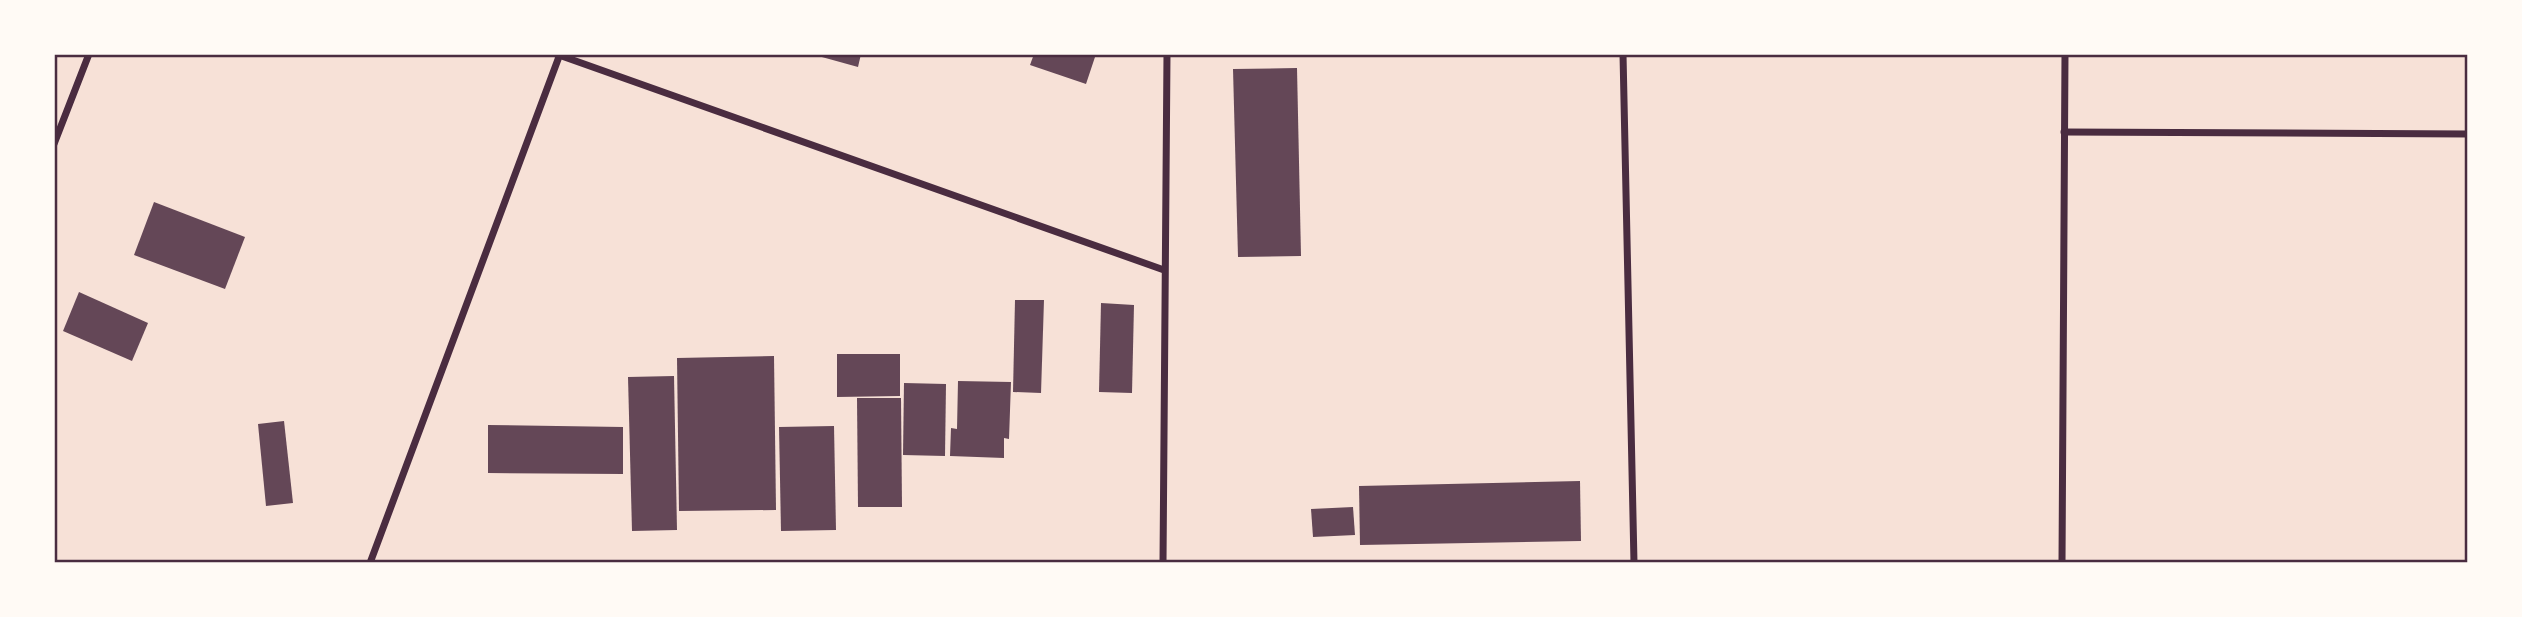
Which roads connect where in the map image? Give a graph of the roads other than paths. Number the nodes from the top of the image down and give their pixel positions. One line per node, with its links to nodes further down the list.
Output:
1 (89, 54): 8 (street)
2 (1167, 54): 9 (street)
3 (1623, 54): 12 (street)
4 (2065, 54): 6 (street)
5 (559, 55): 9 (street); 10 (street)
6 (2064, 132): 7 (street); 13 (street)
7 (2468, 134)
8 (54, 144)
9 (1164, 270): 11 (street)
10 (370, 563)
11 (1163, 563)
12 (1634, 563)
13 (2062, 563)

